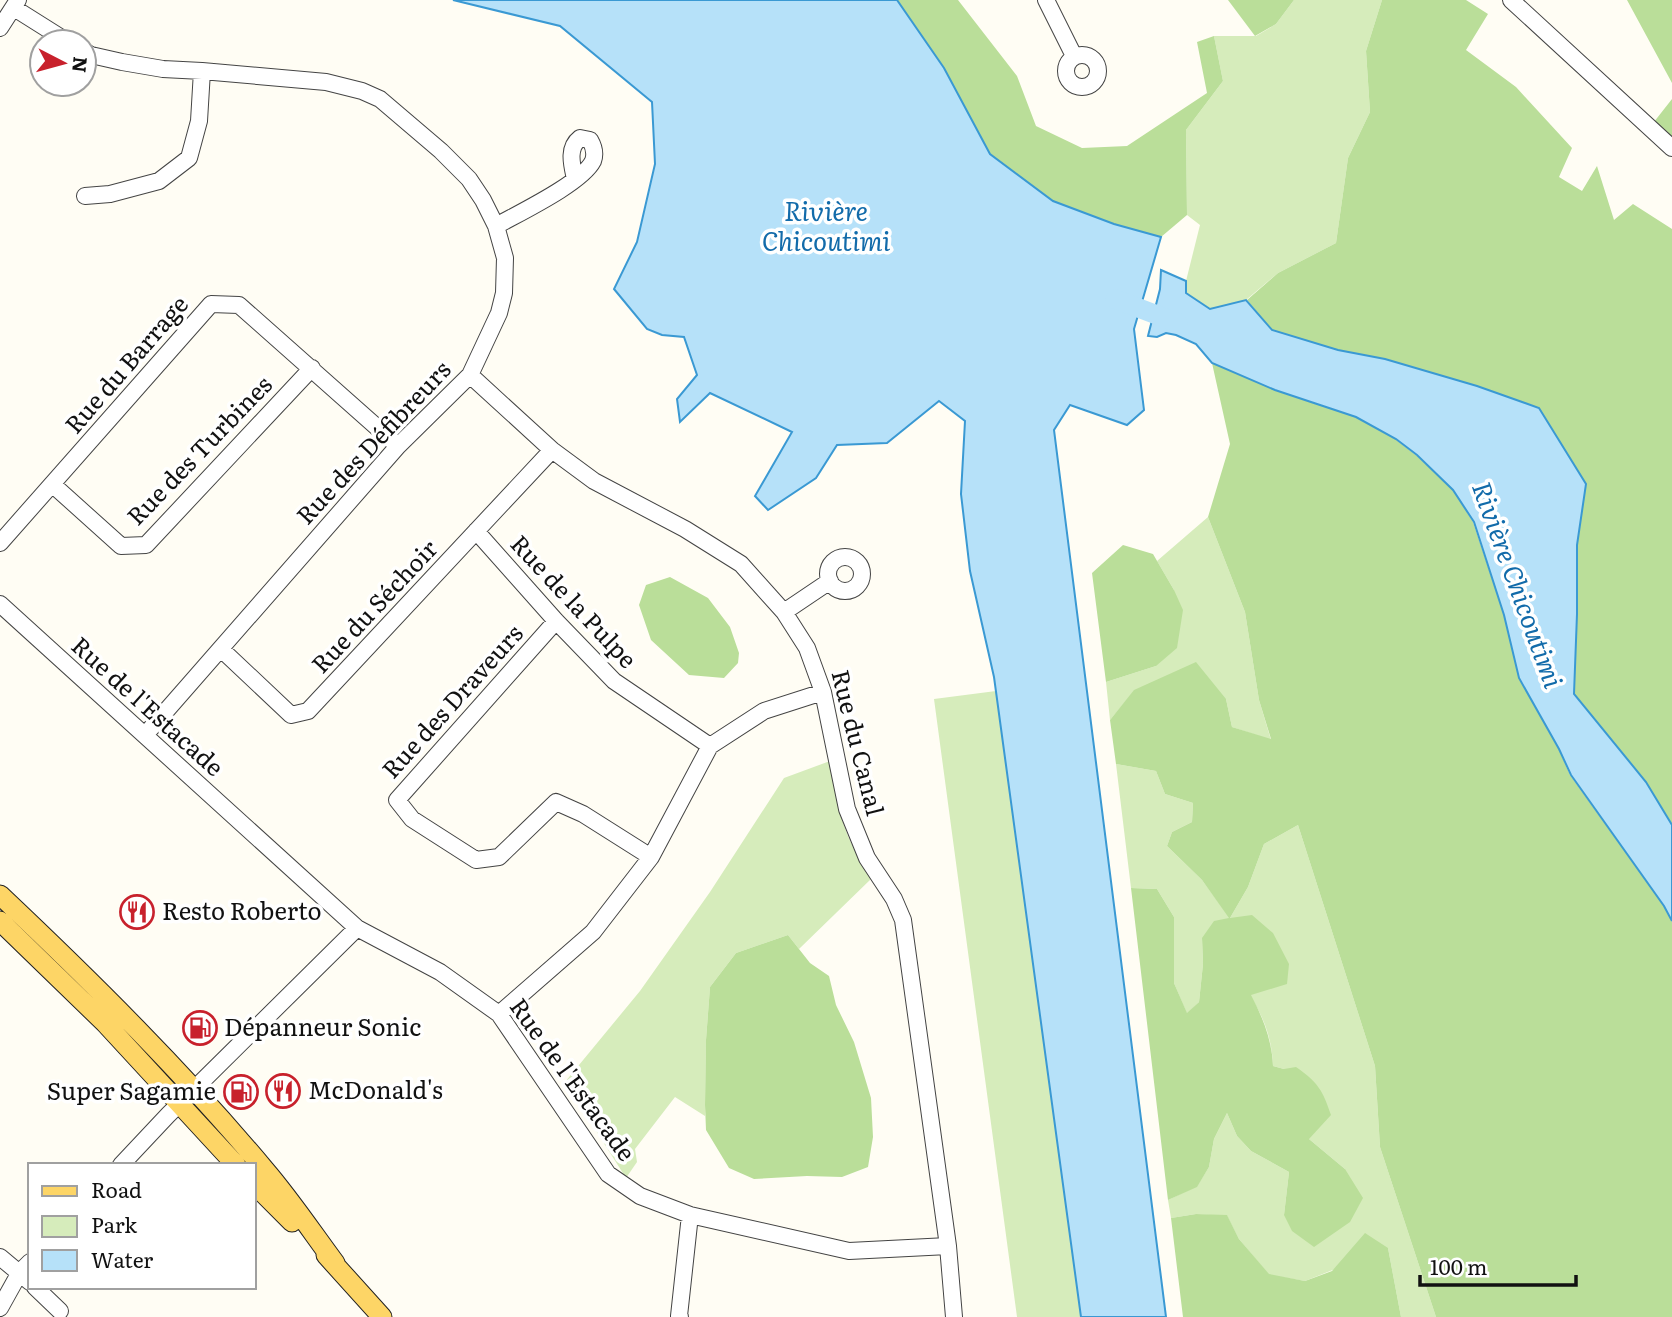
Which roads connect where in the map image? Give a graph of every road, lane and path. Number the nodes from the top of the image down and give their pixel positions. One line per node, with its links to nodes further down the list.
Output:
1 (1046, 0): 6 (street)
2 (1511, 0): 9 (street)
3 (16, 4): 4 (street); 5 (street)
4 (0, 28)
5 (49, 28)
6 (1074, 56)
7 (98, 57): 8 (street, Rue des Défibreurs)
8 (202, 71): 11 (street); 12 (street, Rue des Défibreurs)
9 (1672, 148)
10 (575, 179): 12 (street)
11 (85, 196)
12 (496, 226): 14 (street, Rue des Défibreurs)
13 (312, 368): 15 (street, Rue du Barrage); 17 (street, Rue des Turbines); 17 (street, Rue du Barrage)
14 (470, 375): 15 (street, Rue des Défibreurs); 16 (street, Rue du Canal)
15 (398, 446): 24 (street, Rue des Défibreurs)
16 (552, 450): 18 (street, Rue du Séchoir); 22 (street, Rue du Canal)
17 (52, 484): 19 (street, Rue du Barrage)
18 (476, 531): 23 (street, Rue de la Pulpe); 24 (street, Rue du Séchoir)
19 (0, 543)
20 (830, 581): 22 (street)
21 (0, 604): 26 (street, Rue de l'Estacade)
22 (784, 612): 25 (street, Rue du Canal)
23 (556, 621): 27 (street, Rue de la Pulpe); 28 (street, Rue des Draveurs)
24 (221, 649): 26 (street, Rue des Défibreurs)
25 (823, 692): 27 (street); 38 (street, Rue du Canal)
26 (145, 735): 31 (street, Rue de l'Estacade)
27 (710, 746): 28 (street)
28 (651, 857): 32 (street)
29 (0, 895): 33 (main road)
30 (0, 921): 33 (main road)
31 (357, 928): 32 (street, Rue de l'Estacade); 33 (street)
32 (499, 1014): 37 (street, Rue de l'Estacade)
33 (187, 1096): 34 (street); 35 (main road); 40 (main road)
34 (123, 1163)
35 (235, 1163)
36 (256, 1186): 40 (main road)
37 (690, 1215): 38 (street, Rue de l'Estacade); 46 (street)
38 (948, 1246): 47 (street, Rue du Canal)
39 (0, 1257): 41 (street)
40 (335, 1264): 45 (main road)
41 (26, 1272): 43 (street)
42 (37, 1289): 44 (street)
43 (0, 1308)
44 (60, 1311)
45 (382, 1317)
46 (680, 1317)
47 (954, 1317)

